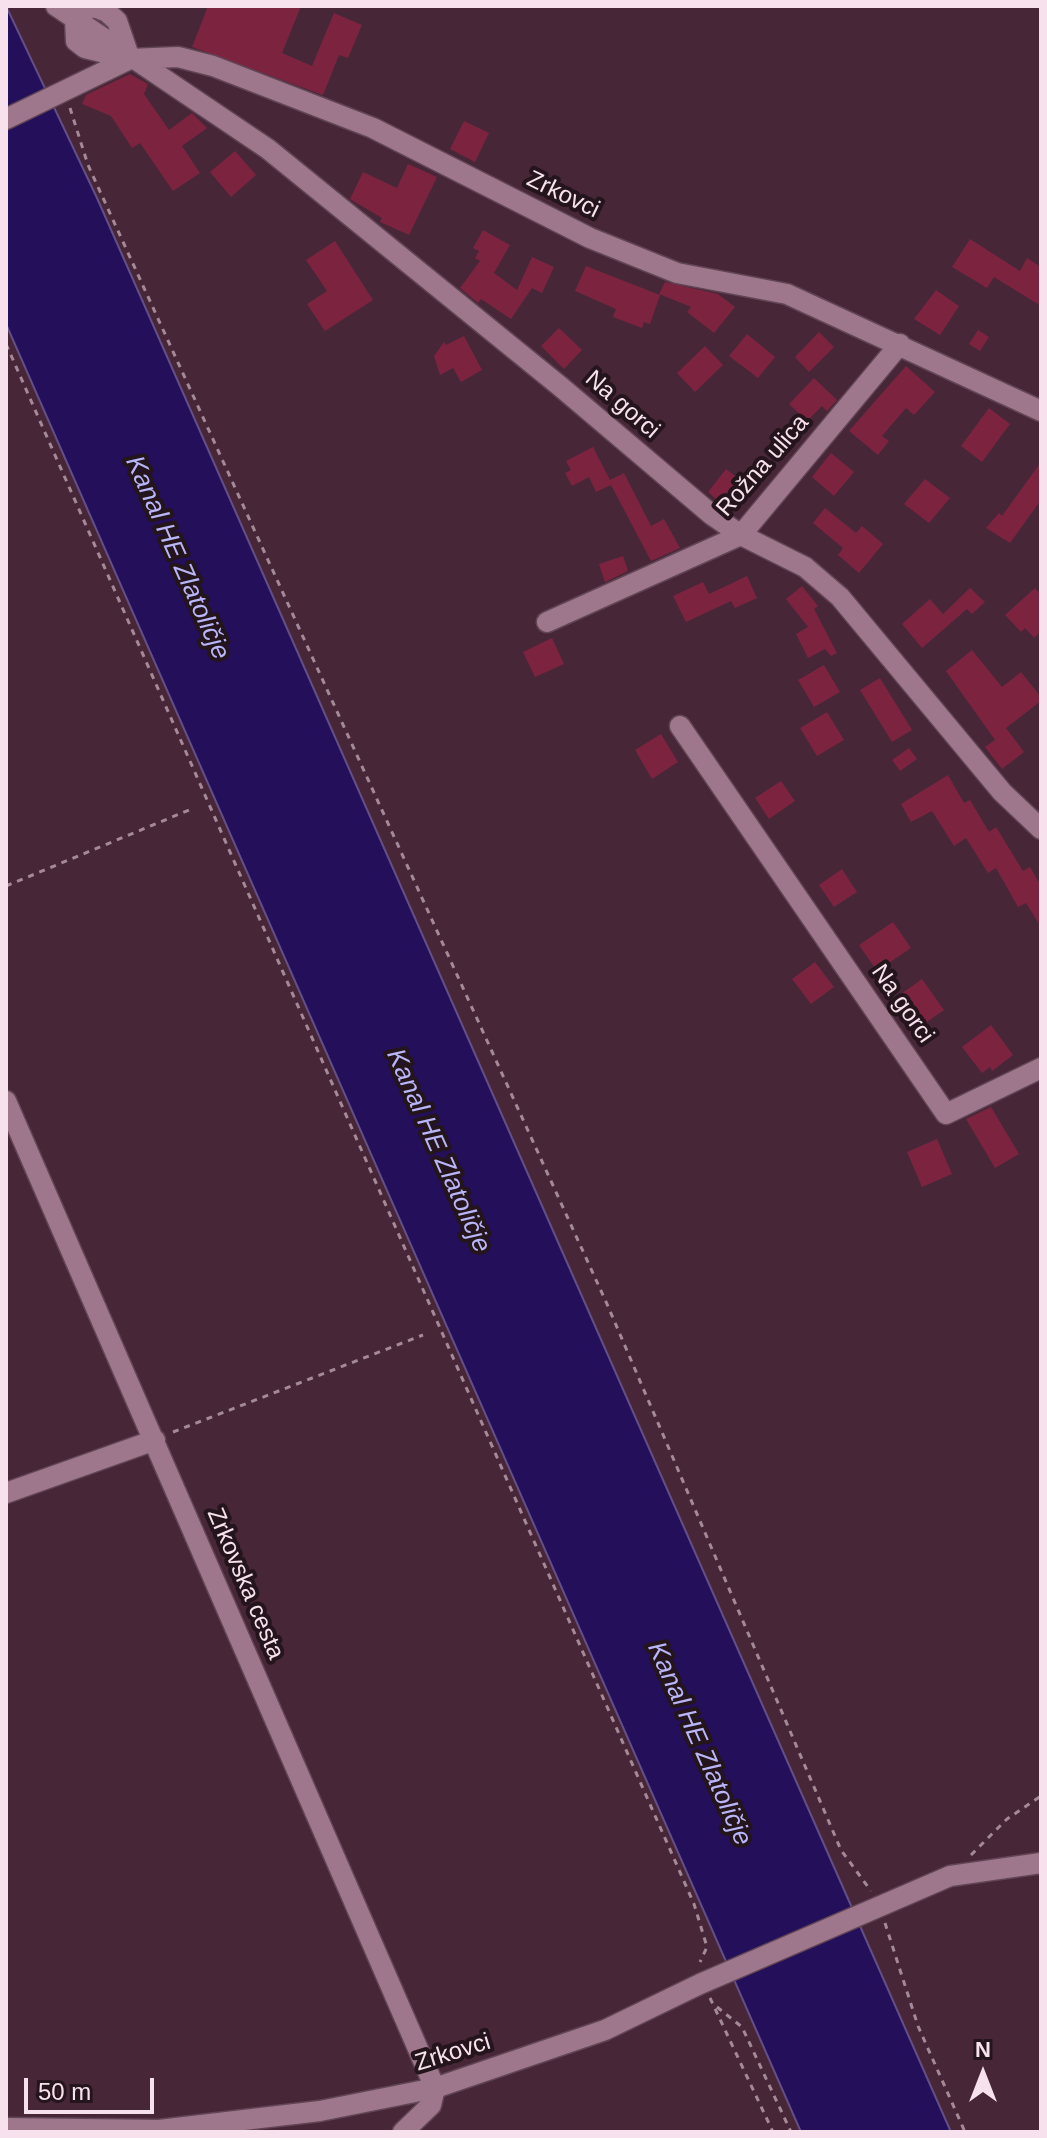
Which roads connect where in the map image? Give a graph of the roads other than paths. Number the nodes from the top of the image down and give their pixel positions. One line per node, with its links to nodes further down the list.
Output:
1 (56, 6): 2 (street, Na gorci)
2 (130, 59): 3 (street, Zrkovci); 4 (street, Zrkovci); 6 (street, Na gorci)
3 (6, 119)
4 (900, 344): 5 (street, Zrkovci); 6 (street, Rožna ulica)
5 (1041, 411)
6 (741, 535): 7 (street, Rožna ulica); 9 (street, Na gorci)
7 (547, 622)
8 (680, 726): 10 (street, Na gorci)
9 (1041, 829)
10 (1041, 1068)
11 (6, 1101): 12 (street, Zrkovska cesta)
12 (155, 1440): 13 (street); 15 (street, Zrkovska cesta)
13 (6, 1493)
14 (1041, 1863): 15 (street, Zrkovci)
15 (435, 2088): 16 (street, Zrkovci); 17 (street)
16 (6, 2128)
17 (403, 2132)

